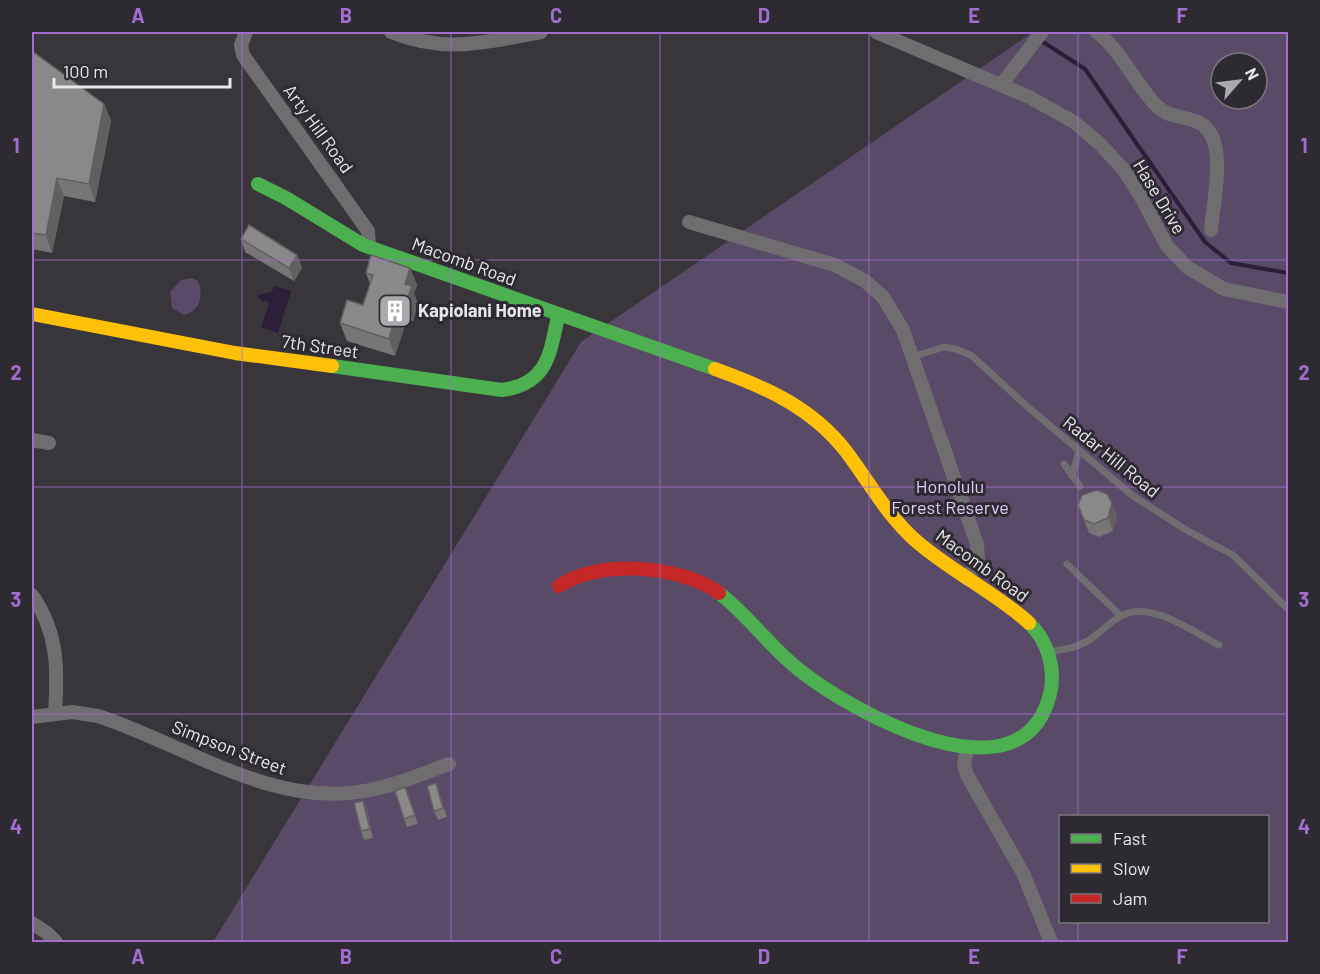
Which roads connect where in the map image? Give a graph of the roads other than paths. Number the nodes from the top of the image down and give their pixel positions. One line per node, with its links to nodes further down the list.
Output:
1 (246, 32): 11 (street, Arty Hill Road)
2 (391, 32): 3 (street)
3 (541, 32)
4 (876, 32): 7 (street, Hase Drive)
5 (1042, 32): 7 (street)
6 (1096, 32): 10 (street)
7 (1000, 85): 12 (street, Hase Drive)
8 (258, 184): 11 (street, Macomb Road)
9 (689, 222): 15 (street)
10 (1211, 230)
11 (369, 248): 14 (street, Macomb Road)
12 (1288, 302)
13 (32, 314): 14 (street, 7th Street)
14 (558, 315): 23 (street, Macomb Road)
15 (912, 357): 18 (lane, Radar Hill Road); 23 (street)
16 (32, 440): 17 (street)
17 (49, 443)
18 (1079, 451): 20 (lane); 26 (lane, Radar Hill Road)
19 (1064, 464): 20 (lane)
20 (1072, 476): 21 (lane)
21 (1080, 486)
22 (1067, 564): 27 (lane)
23 (967, 579): 29 (street, Macomb Road)
24 (559, 586): 32 (street, Macomb Road)
25 (32, 595): 30 (street)
26 (1288, 609)
27 (1122, 616): 28 (lane); 29 (lane)
28 (1219, 645)
29 (1048, 652): 32 (street, Macomb Road)
30 (55, 713): 31 (street, Simpson Street); 33 (street, Simpson Street)
31 (32, 717)
32 (967, 748): 36 (street)
33 (449, 764)
34 (32, 923): 35 (street)
35 (56, 942)
36 (1051, 942)

